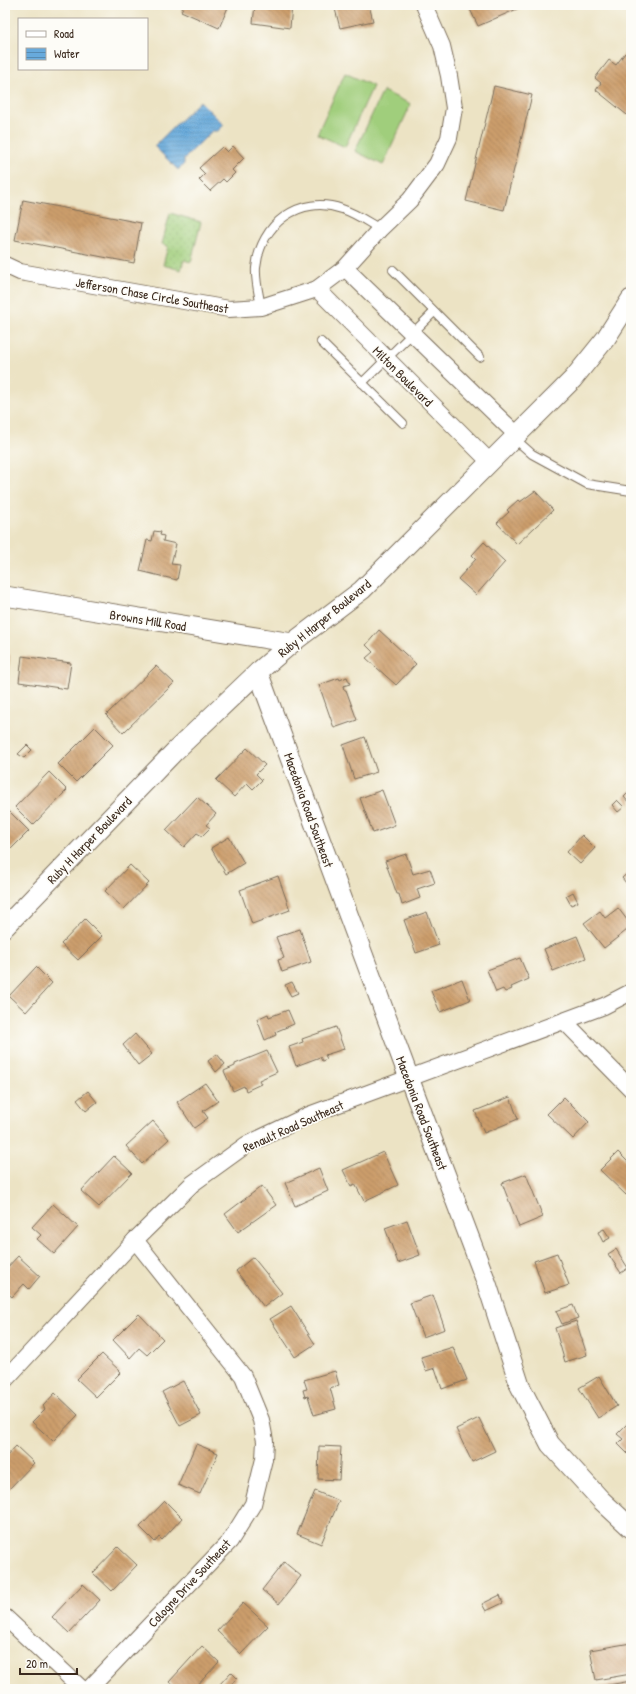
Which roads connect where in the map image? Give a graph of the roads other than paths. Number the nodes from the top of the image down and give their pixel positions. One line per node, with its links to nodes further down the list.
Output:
1 (424, 5): 2 (street, Jefferson Chase Circle Southeast)
2 (380, 229): 4 (street, Jefferson Chase Circle Southeast); 8 (lane)
3 (5, 265): 8 (street, Jefferson Chase Circle Southeast)
4 (345, 268): 6 (street, Jefferson Chase Circle Southeast); 10 (street)
5 (393, 270): 9 (lane)
6 (317, 289): 8 (street, Jefferson Chase Circle Southeast); 13 (street, Milton Boulevard)
7 (631, 300): 16 (street, Ruby H Harper Boulevard)
8 (261, 307)
9 (434, 312): 10 (lane); 12 (lane)
10 (413, 334): 13 (lane); 16 (street)
11 (321, 342): 14 (lane)
12 (480, 357)
13 (386, 359): 14 (lane); 17 (street, Milton Boulevard)
14 (362, 384): 15 (lane)
15 (403, 423)
16 (516, 436): 17 (street, Ruby H Harper Boulevard); 18 (lane)
17 (490, 462): 20 (street, Ruby H Harper Boulevard)
18 (631, 491)
19 (5, 596): 20 (street, Browns Mill Road)
20 (292, 643): 21 (street, Ruby H Harper Boulevard)
21 (258, 672): 22 (street, Ruby H Harper Boulevard); 25 (street, Macedonia Road Southeast)
22 (5, 927)
23 (631, 992): 24 (street, Renault Road Southeast)
24 (564, 1021): 25 (street, Renault Road Southeast); 26 (street)
25 (409, 1078): 27 (street, Renault Road Southeast); 29 (street, Macedonia Road Southeast)
26 (631, 1089)
27 (135, 1240): 28 (street, Renault Road Southeast); 32 (street, Cologne Drive Southeast)
28 (5, 1380)
29 (631, 1528)
30 (5, 1617): 31 (street)
31 (82, 1689)
32 (90, 1689)

